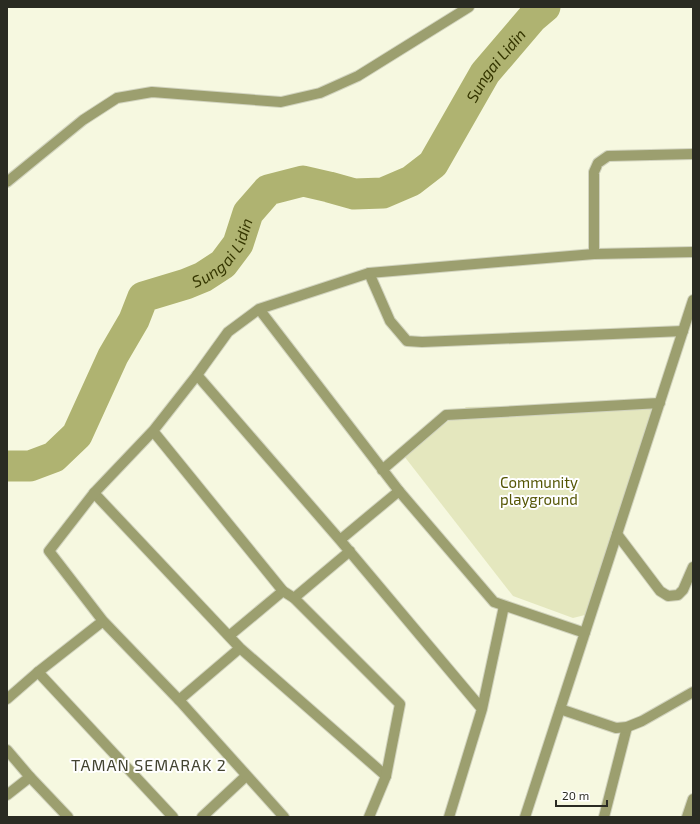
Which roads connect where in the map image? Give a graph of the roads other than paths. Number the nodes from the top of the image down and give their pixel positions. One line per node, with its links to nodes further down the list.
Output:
1 (469, 7): 3 (street)
2 (693, 154): 5 (street)
3 (7, 182)
4 (693, 252): 5 (street)
5 (594, 254): 6 (street)
6 (369, 273): 8 (street); 9 (street)
7 (693, 300): 9 (street)
8 (259, 309): 10 (street); 13 (street)
9 (683, 331): 11 (street)
10 (197, 375): 12 (street); 17 (street)
11 (660, 403): 13 (street); 16 (street)
12 (153, 431): 15 (street); 20 (street)
13 (382, 470): 14 (street)
14 (399, 491): 17 (street); 22 (street)
15 (94, 493): 23 (street); 25 (street)
16 (617, 534): 19 (street); 24 (street)
17 (340, 540): 18 (street)
18 (350, 551): 21 (street); 31 (street)
19 (693, 567)
20 (283, 591): 21 (street); 25 (street)
21 (294, 598): 36 (street)
22 (504, 606): 24 (street); 31 (street)
23 (102, 621): 27 (street); 30 (street)
24 (585, 632): 32 (street)
25 (229, 636): 26 (street)
26 (240, 648): 30 (street); 36 (street)
27 (38, 672): 29 (street); 41 (street)
28 (693, 692): 33 (street)
29 (7, 699)
30 (179, 700): 35 (street)
31 (482, 709): 45 (street)
32 (560, 709): 33 (street); 46 (street)
33 (627, 727): 47 (street)
34 (7, 750): 37 (street)
35 (246, 776): 42 (street); 43 (street)
36 (386, 776): 44 (street)
37 (30, 777): 38 (street); 40 (street)
38 (7, 795)
39 (693, 799): 48 (street)
40 (68, 817)
41 (173, 817)
42 (202, 817)
43 (284, 817)
44 (369, 817)
45 (449, 817)
46 (525, 817)
47 (604, 817)
48 (687, 817)

